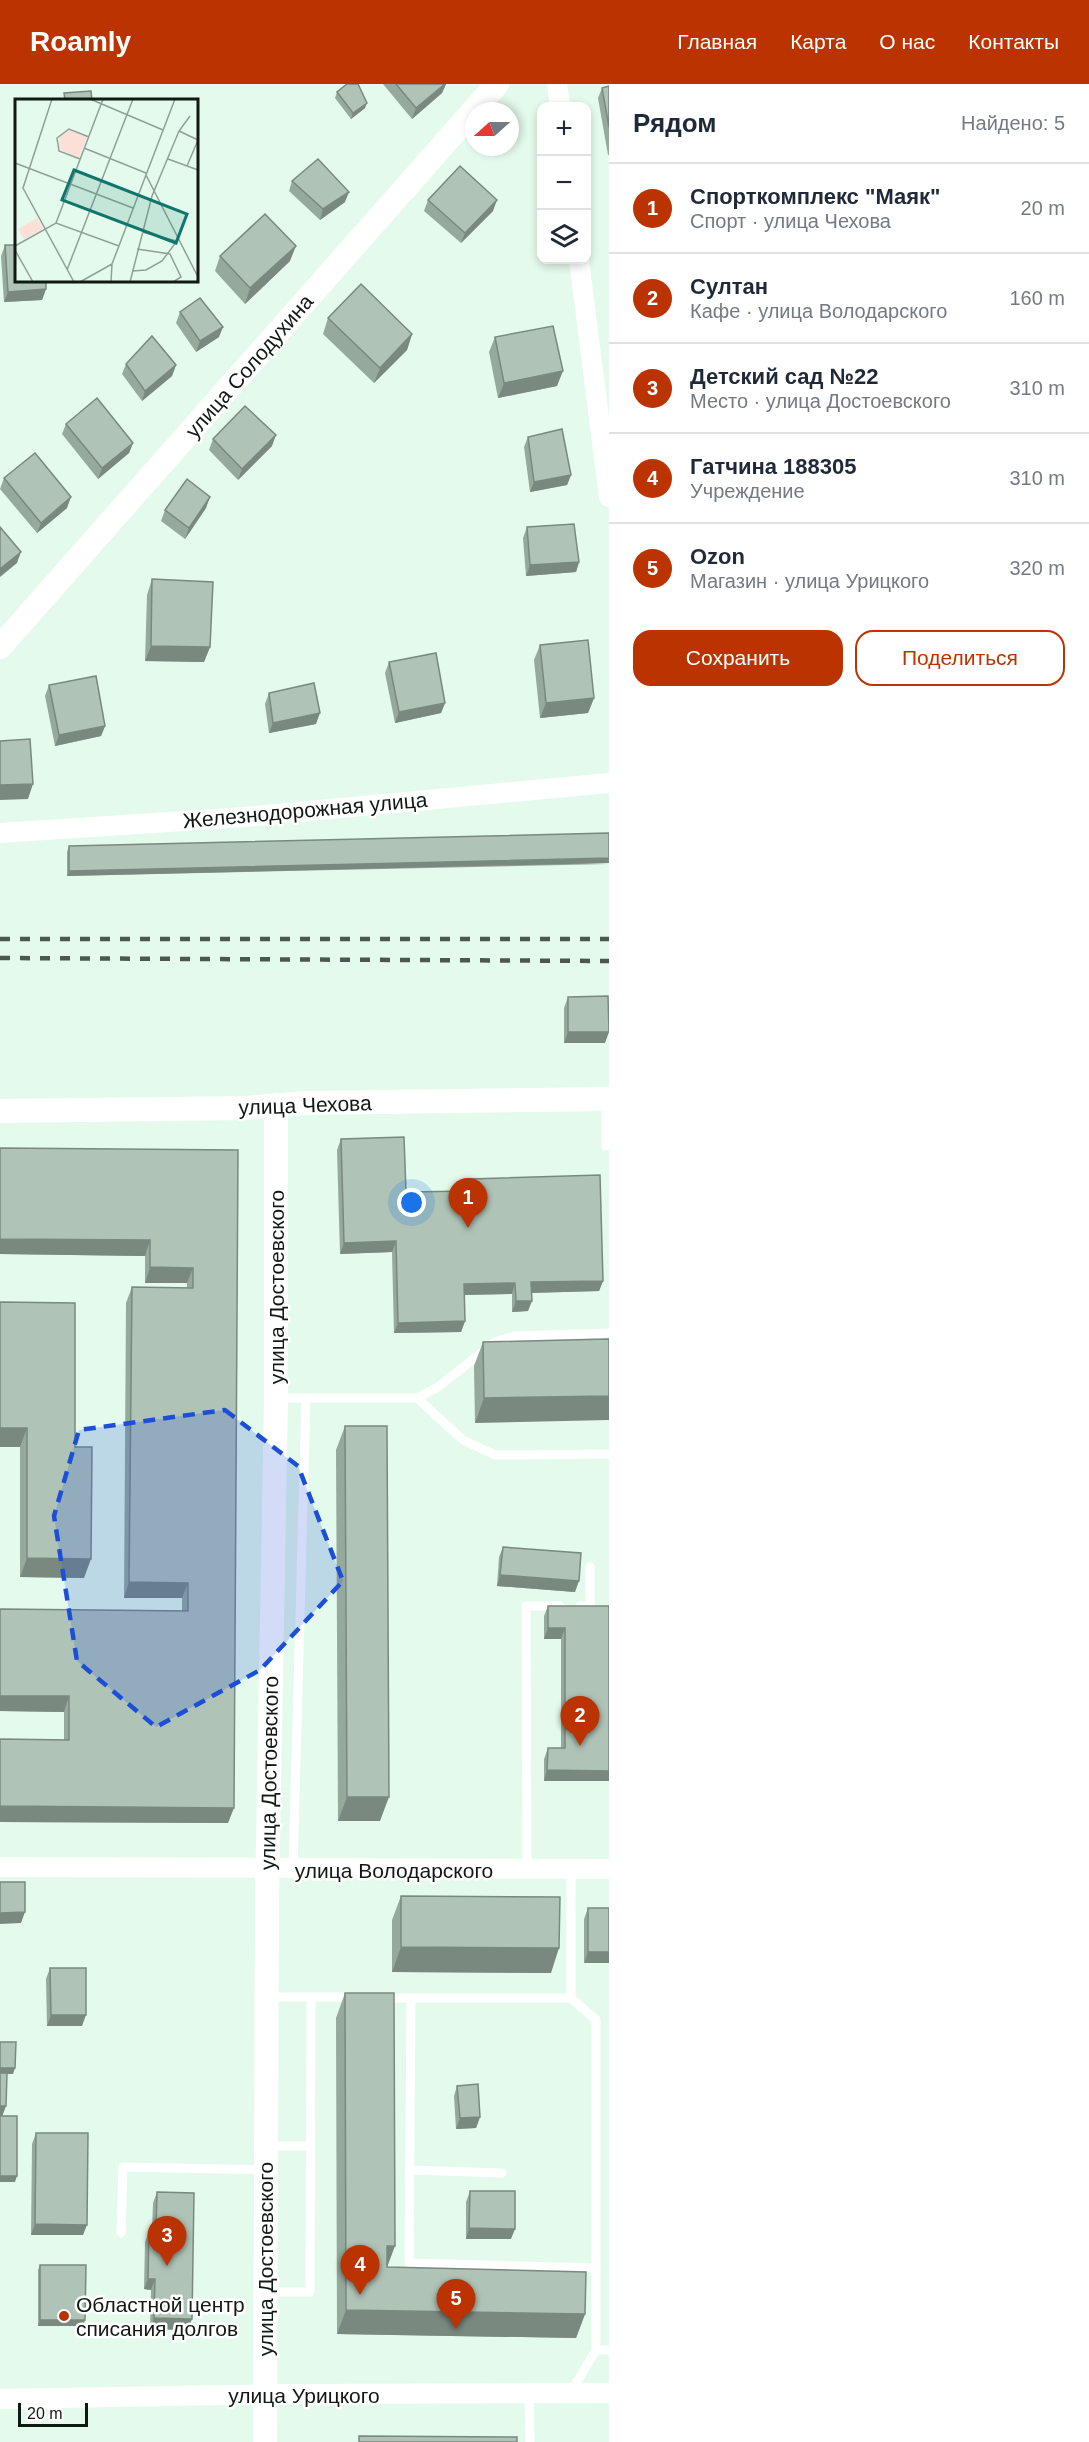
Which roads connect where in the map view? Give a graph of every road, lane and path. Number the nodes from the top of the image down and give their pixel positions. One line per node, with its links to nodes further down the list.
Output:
1 (497, 84): 6 (street, улица Солодухина)
2 (557, 84): 3 (street)
3 (559, 102)
4 (580, 264): 5 (street)
5 (609, 496)
6 (0, 647)
7 (609, 783): 8 (street, Железнодорожная улица)
8 (0, 833)
9 (607, 1099): 10 (street, улица Чехова); 12 (lane)
10 (276, 1105): 11 (street, улица Чехова); 14 (street, улица Достоевского)
11 (0, 1111)
12 (606, 1146)
13 (609, 1332): 16 (lane)
14 (276, 1398): 15 (lane); 22 (street, улица Достоевского)
15 (306, 1398): 16 (lane); 23 (lane)
16 (417, 1398): 17 (lane)
17 (609, 1454)
18 (590, 1567): 24 (lane)
19 (0, 1867): 22 (street, улица Володарского)
20 (571, 1869): 21 (street, улица Володарского); 24 (street, улица Володарского); 30 (lane)
21 (609, 1869)
22 (267, 1870): 23 (street, улица Володарского); 25 (street, улица Достоевского)
23 (293, 1870): 24 (street, улица Володарского)
24 (527, 1870)
25 (266, 1997): 26 (lane); 31 (street, улица Достоевского)
26 (311, 1997): 27 (lane); 32 (lane)
27 (367, 1997)
28 (378, 1998): 29 (lane)
29 (411, 1998): 30 (lane); 34 (lane)
30 (571, 1998): 37 (lane)
31 (265, 2146): 32 (lane); 33 (street, улица Достоевского)
32 (310, 2146): 38 (lane)
33 (265, 2170): 36 (lane); 38 (street, улица Достоевского)
34 (410, 2170): 35 (lane); 37 (lane)
35 (502, 2173)
36 (121, 2233)
37 (596, 2268): 39 (lane)
38 (264, 2292): 44 (street, улица Достоевского)
39 (596, 2350): 40 (lane); 43 (lane)
40 (609, 2350)
41 (609, 2393): 43 (street, улица Урицкого)
42 (529, 2394): 43 (street, улица Урицкого); 44 (street, улица Урицкого); 47 (lane)
43 (569, 2394)
44 (264, 2395): 45 (street, улица Урицкого); 46 (street, улица Достоевского)
45 (0, 2399)
46 (265, 2442)
47 (530, 2442)

